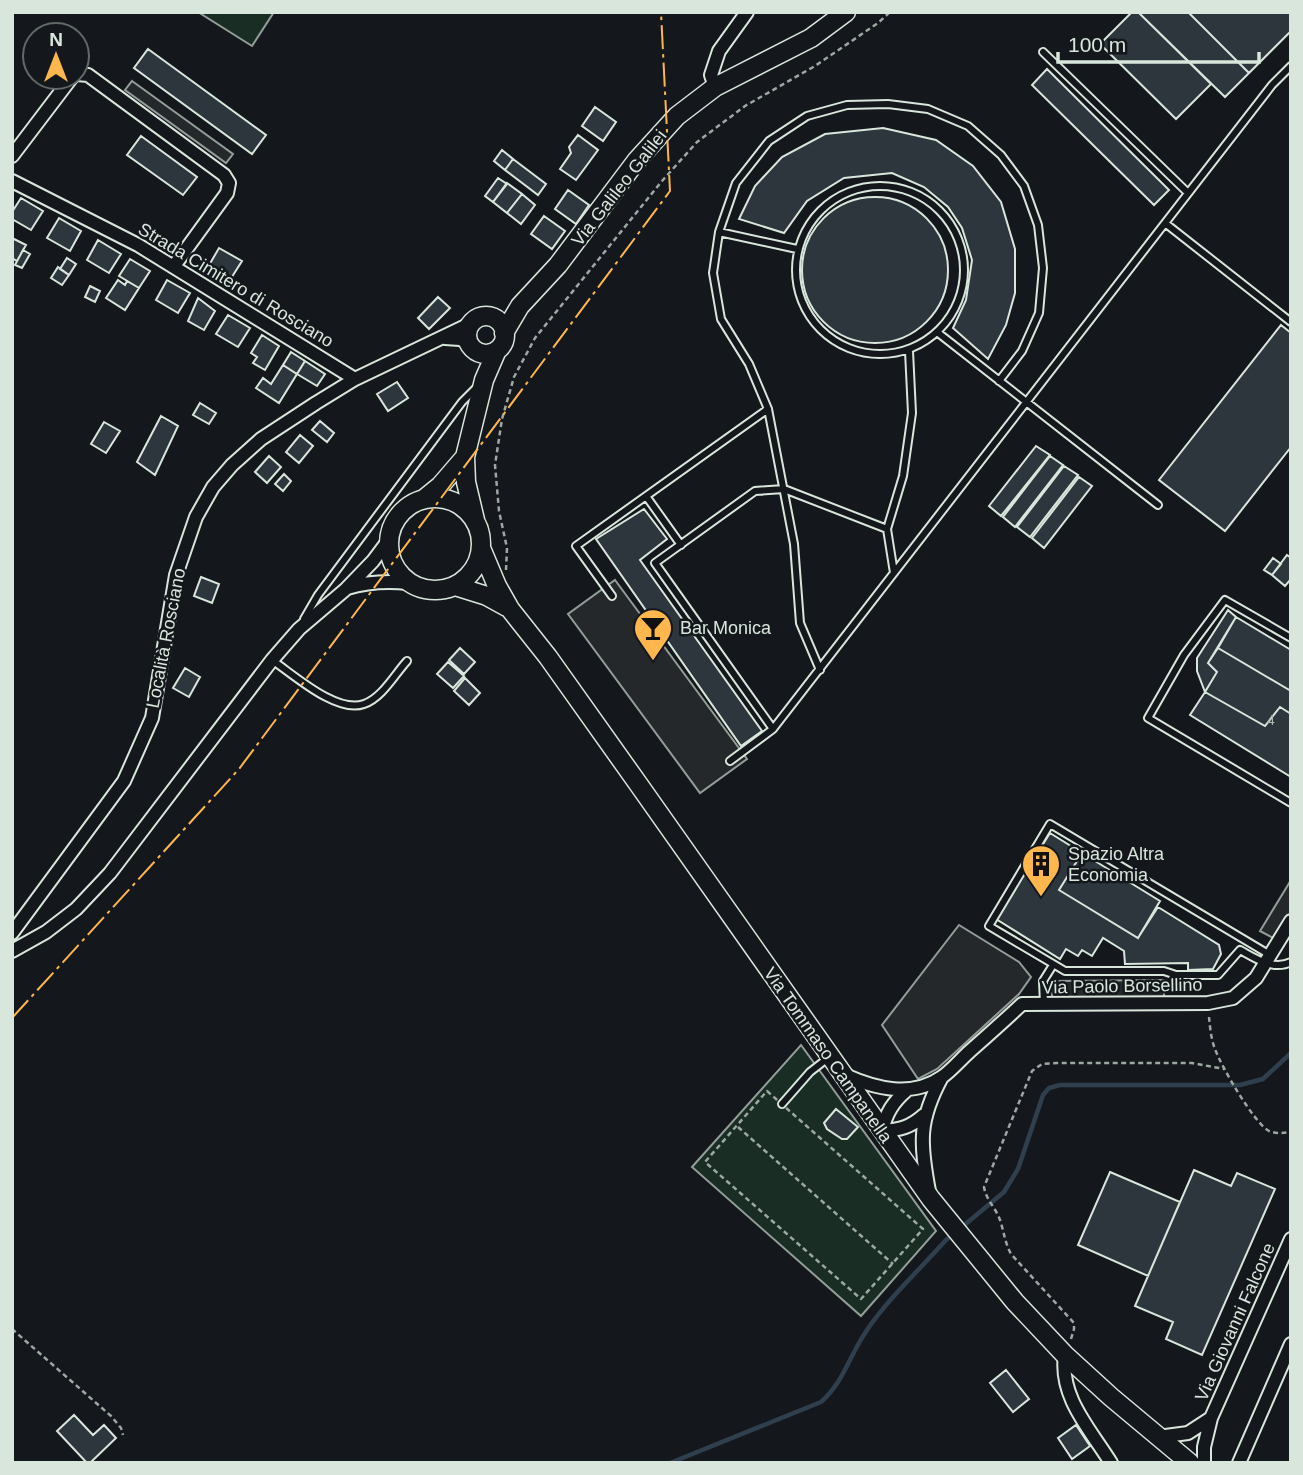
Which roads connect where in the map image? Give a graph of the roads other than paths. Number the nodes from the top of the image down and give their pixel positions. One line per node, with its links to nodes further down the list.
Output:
1 (747, 12): 6 (street)
2 (846, 12): 6 (main road, Via Galileo Galilei)
3 (1043, 52): 10 (lane)
4 (1291, 66): 10 (lane)
5 (91, 77): 14 (street)
6 (715, 87): 15 (main road, Via Galileo Galilei)
7 (61, 91): 8 (street)
8 (12, 156)
9 (12, 181): 14 (street, Strada Cimitero di Rosciano)
10 (1188, 193): 11 (lane)
11 (1165, 223): 17 (lane); 28 (lane)
12 (719, 232): 13 (lane); 27 (lane); 29 (lane)
13 (797, 249): 19 (lane); 24 (lane)
14 (174, 266): 25 (street, Strada Cimitero di Rosciano)
15 (520, 306): 16 (main road); 20 (main road)
16 (487, 316): 18 (main road); 20 (main road)
17 (1291, 322)
18 (470, 324): 21 (street); 22 (main road)
19 (937, 332): 24 (lane); 27 (lane)
20 (505, 333): 23 (main road)
21 (441, 338): 22 (street); 25 (street)
22 (473, 348): 23 (main road); 26 (main road)
23 (497, 350): 26 (main road)
24 (909, 351): 36 (lane)
25 (355, 379): 55 (street, Località Rosciano)
26 (484, 380): 30 (main road); 46 (lane)
27 (999, 381): 28 (lane)
28 (1027, 404): 34 (lane); 40 (lane)
29 (768, 409): 31 (lane); 32 (lane)
30 (465, 457): 33 (main road); 35 (main road)
31 (785, 489): 36 (lane); 38 (lane); 50 (lane)
32 (646, 496): 38 (lane); 44 (lane)
33 (424, 499): 35 (main road); 37 (main road)
34 (1158, 505)
35 (475, 520): 39 (main road)
36 (887, 528): 40 (lane)
37 (388, 541): 41 (main road); 43 (street)
38 (681, 545): 51 (lane)
39 (481, 548): 42 (main road); 45 (main road, Via Tommaso Campanella)
40 (894, 572): 50 (lane)
41 (408, 583): 42 (main road); 43 (street)
42 (455, 586): 45 (main road, Via Tommaso Campanella)
43 (346, 589): 46 (street)
44 (612, 596)
45 (510, 609): 61 (main road, Via Tommaso Campanella)
46 (299, 629): 48 (street)
47 (1291, 638): 53 (lane)
48 (272, 660): 49 (lane); 56 (street)
49 (407, 661)
50 (820, 670): 51 (lane)
51 (773, 729): 52 (lane)
52 (730, 761)
53 (1291, 803)
54 (1291, 921): 57 (street, Via Paolo Borsellino)
55 (12, 933)
56 (12, 951)
57 (1268, 959): 58 (lane); 59 (lane); 59 (lane); 60 (street, Via Paolo Borsellino)
58 (1291, 962)
59 (1053, 965): 60 (lane)
60 (1044, 1004): 63 (street, Via Paolo Borsellino)
61 (830, 1057): 62 (main road, Via Tommaso Campanella); 65 (lane)
62 (841, 1073): 64 (street, Via Paolo Borsellino); 67 (main road, Via Tommaso Campanella)
63 (942, 1077): 64 (street, Via Paolo Borsellino); 66 (street, Via Paolo Borsellino)
64 (907, 1090): 67 (street)
65 (782, 1104)
66 (924, 1115): 67 (street); 68 (street, Via Paolo Borsellino)
67 (882, 1131): 68 (main road, Via Tommaso Campanella)
68 (931, 1199): 72 (main road, Via Tommaso Campanella)
69 (1291, 1239): 70 (street, Via Giovanni Falcone)
70 (1286, 1263): 73 (street, Via Giovanni Falcone)
71 (1291, 1344): 75 (street)
72 (1065, 1355): 74 (main road, Via Tommaso Campanella); 76 (street)
73 (1212, 1418): 74 (street, Via Giovanni Falcone); 78 (street, Via Giovanni Falcone)
74 (1158, 1437): 77 (main road, Via Tommaso Campanella)
75 (1238, 1461)
76 (1111, 1463)
77 (1190, 1463)
78 (1204, 1463)

